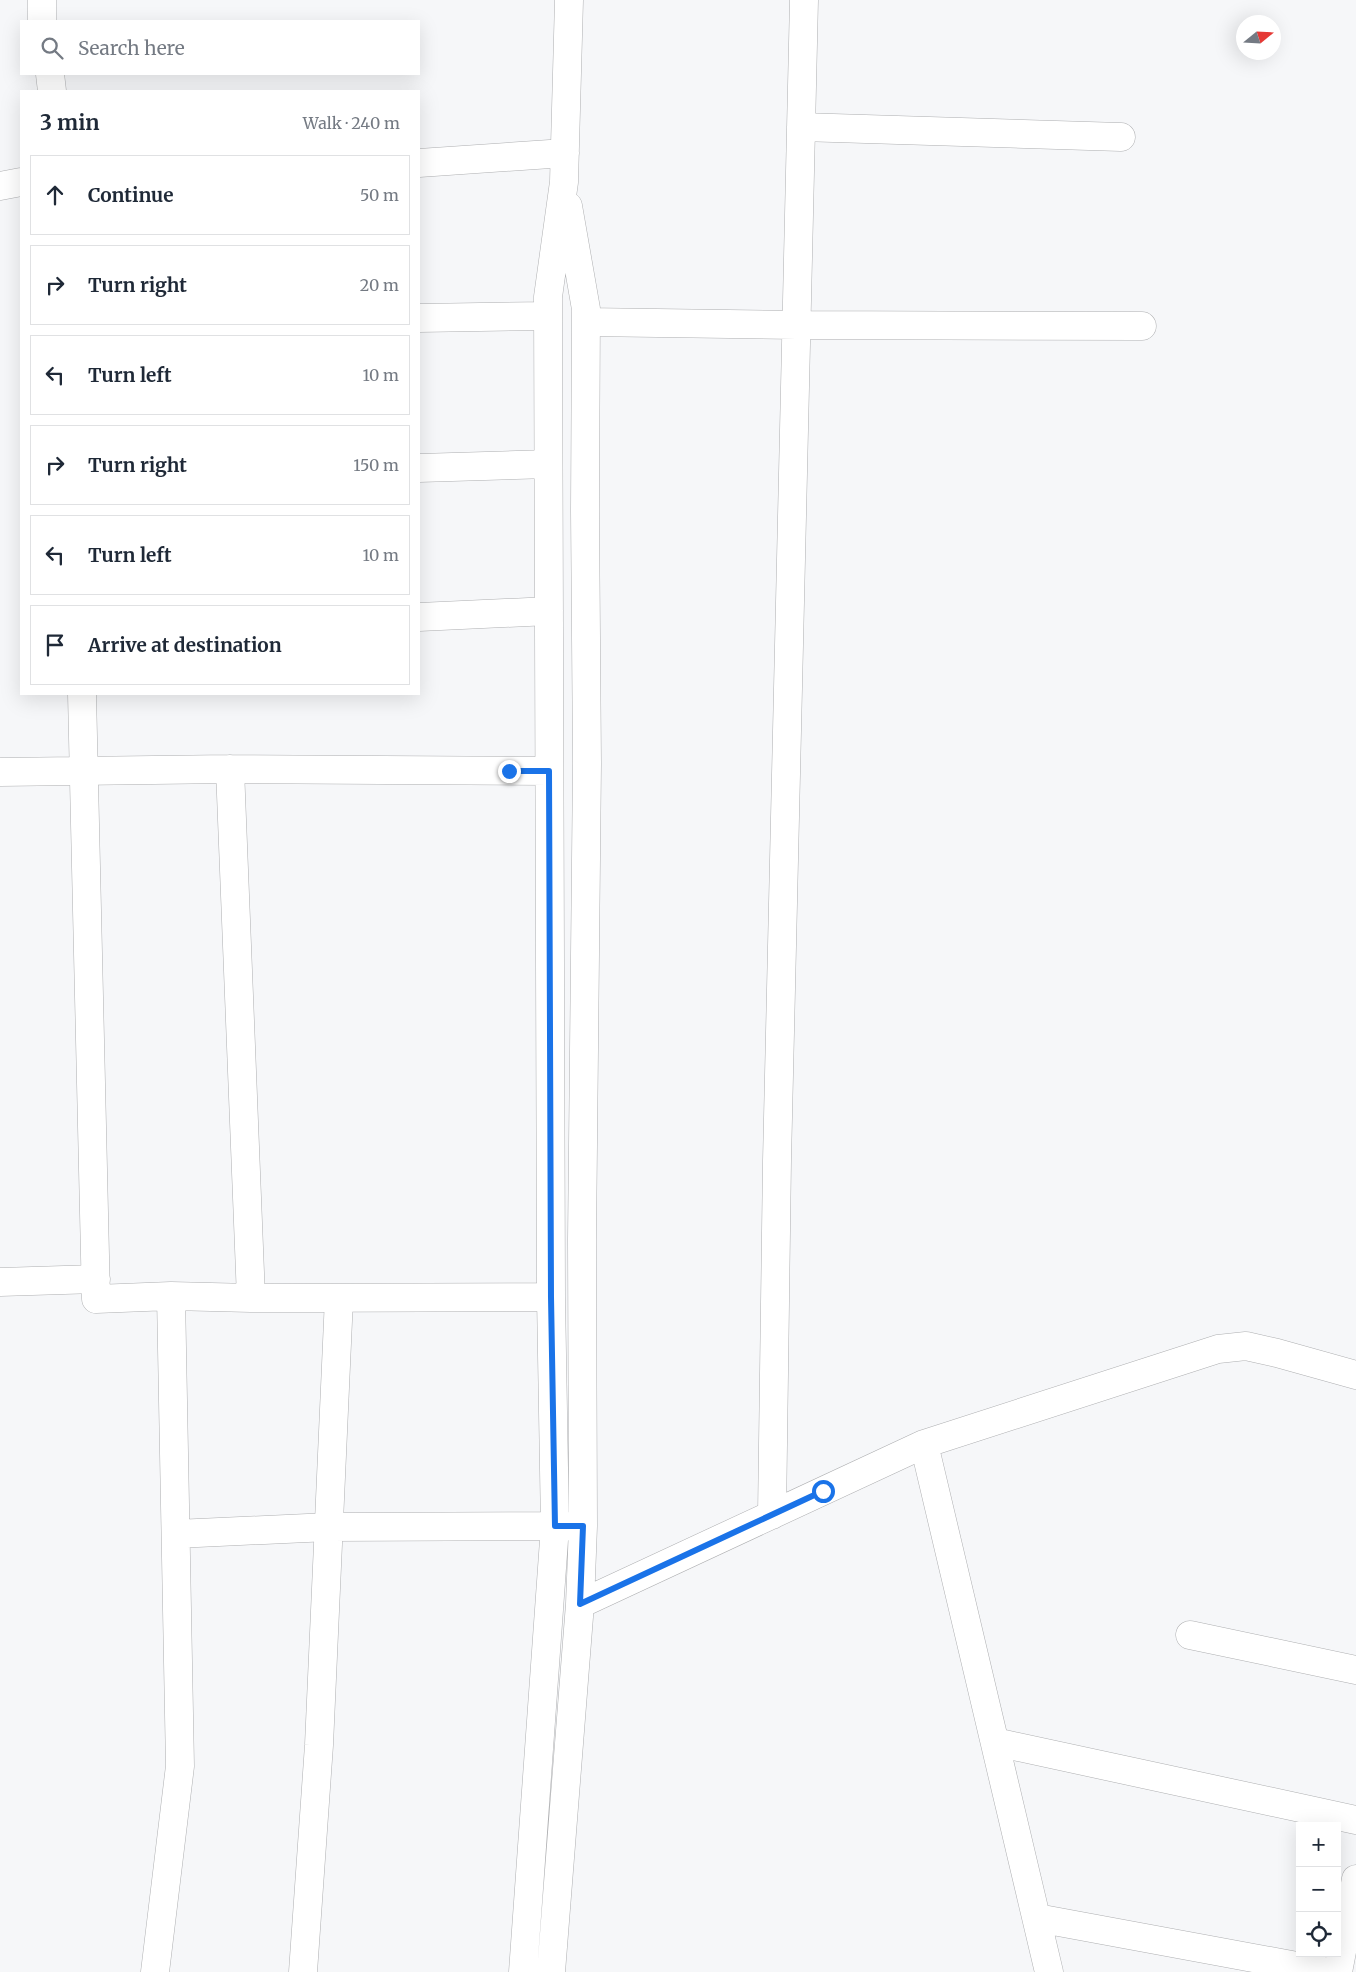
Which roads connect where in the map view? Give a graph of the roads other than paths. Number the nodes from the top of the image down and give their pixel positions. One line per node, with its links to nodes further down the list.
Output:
1 (42, 0): 4 (street)
2 (569, 0): 9 (street)
3 (804, 0): 7 (street)
4 (42, 20)
5 (50, 75): 6 (street)
6 (52, 90)
7 (801, 127): 8 (street); 17 (street)
8 (1121, 136)
9 (565, 153): 10 (street); 12 (street)
10 (420, 163)
11 (20, 182): 13 (street)
12 (564, 182): 14 (street); 16 (street)
13 (0, 186)
14 (548, 316): 15 (street); 19 (street)
15 (420, 318)
16 (586, 322): 17 (street); 38 (street)
17 (796, 325): 18 (street); 36 (street)
18 (1142, 326)
19 (548, 464): 20 (street); 21 (street)
20 (420, 468)
21 (549, 611): 22 (street); 26 (street)
22 (420, 617)
23 (82, 695): 25 (street)
24 (230, 769): 25 (street); 26 (street); 32 (street)
25 (84, 771): 27 (street); 28 (street)
26 (549, 771): 31 (street)
27 (0, 772)
28 (96, 1279): 29 (street); 30 (street)
29 (0, 1282)
30 (171, 1296): 32 (street); 40 (street)
31 (551, 1297): 33 (street); 37 (street)
32 (250, 1298): 33 (street)
33 (339, 1298): 39 (street)
34 (1356, 1375): 35 (street)
35 (924, 1444): 36 (street); 44 (street)
36 (772, 1515): 41 (street)
37 (555, 1526): 38 (street); 39 (street); 51 (street)
38 (583, 1526): 41 (street)
39 (329, 1527): 40 (street); 50 (street)
40 (176, 1534): 49 (street)
41 (580, 1604): 52 (street)
42 (1190, 1635): 43 (street)
43 (1356, 1670)
44 (995, 1742): 45 (street); 47 (street)
45 (1356, 1820)
46 (1356, 1879): 48 (street)
47 (1037, 1918): 53 (street); 54 (street)
48 (1351, 1933): 55 (street)
49 (155, 1972)
50 (303, 1972)
51 (523, 1972)
52 (551, 1972)
53 (1050, 1972)
54 (1329, 1972)
55 (1338, 1972)

